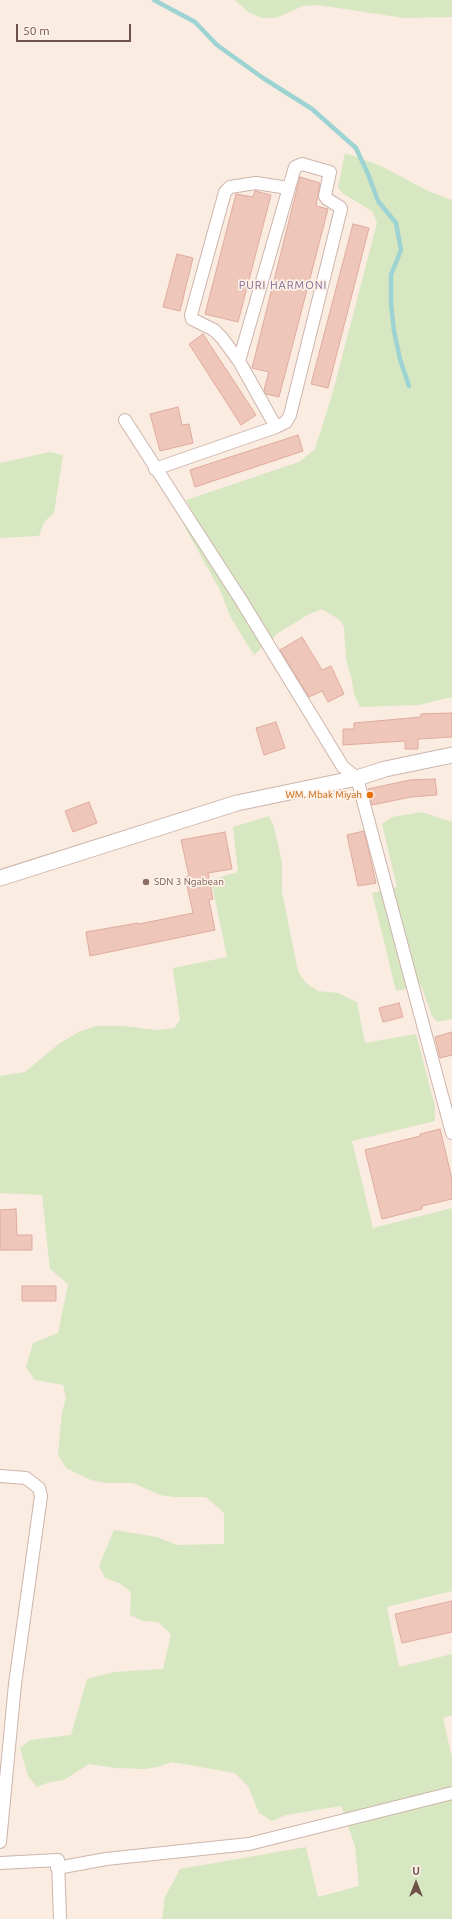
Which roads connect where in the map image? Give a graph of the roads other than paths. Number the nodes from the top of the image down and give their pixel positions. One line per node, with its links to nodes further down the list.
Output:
1 (288, 188): 2 (street); 2 (street); 4 (street)
2 (239, 361): 4 (street)
3 (126, 420): 5 (street)
4 (276, 427): 5 (street)
5 (155, 469): 7 (street)
6 (452, 755): 7 (street)
7 (357, 778): 8 (street); 9 (street)
8 (0, 878)
9 (452, 1133)
10 (0, 1476): 12 (street)
11 (452, 1793): 14 (street)
12 (0, 1842)
13 (0, 1863): 14 (street)
14 (57, 1868): 15 (street)
15 (60, 1919)

